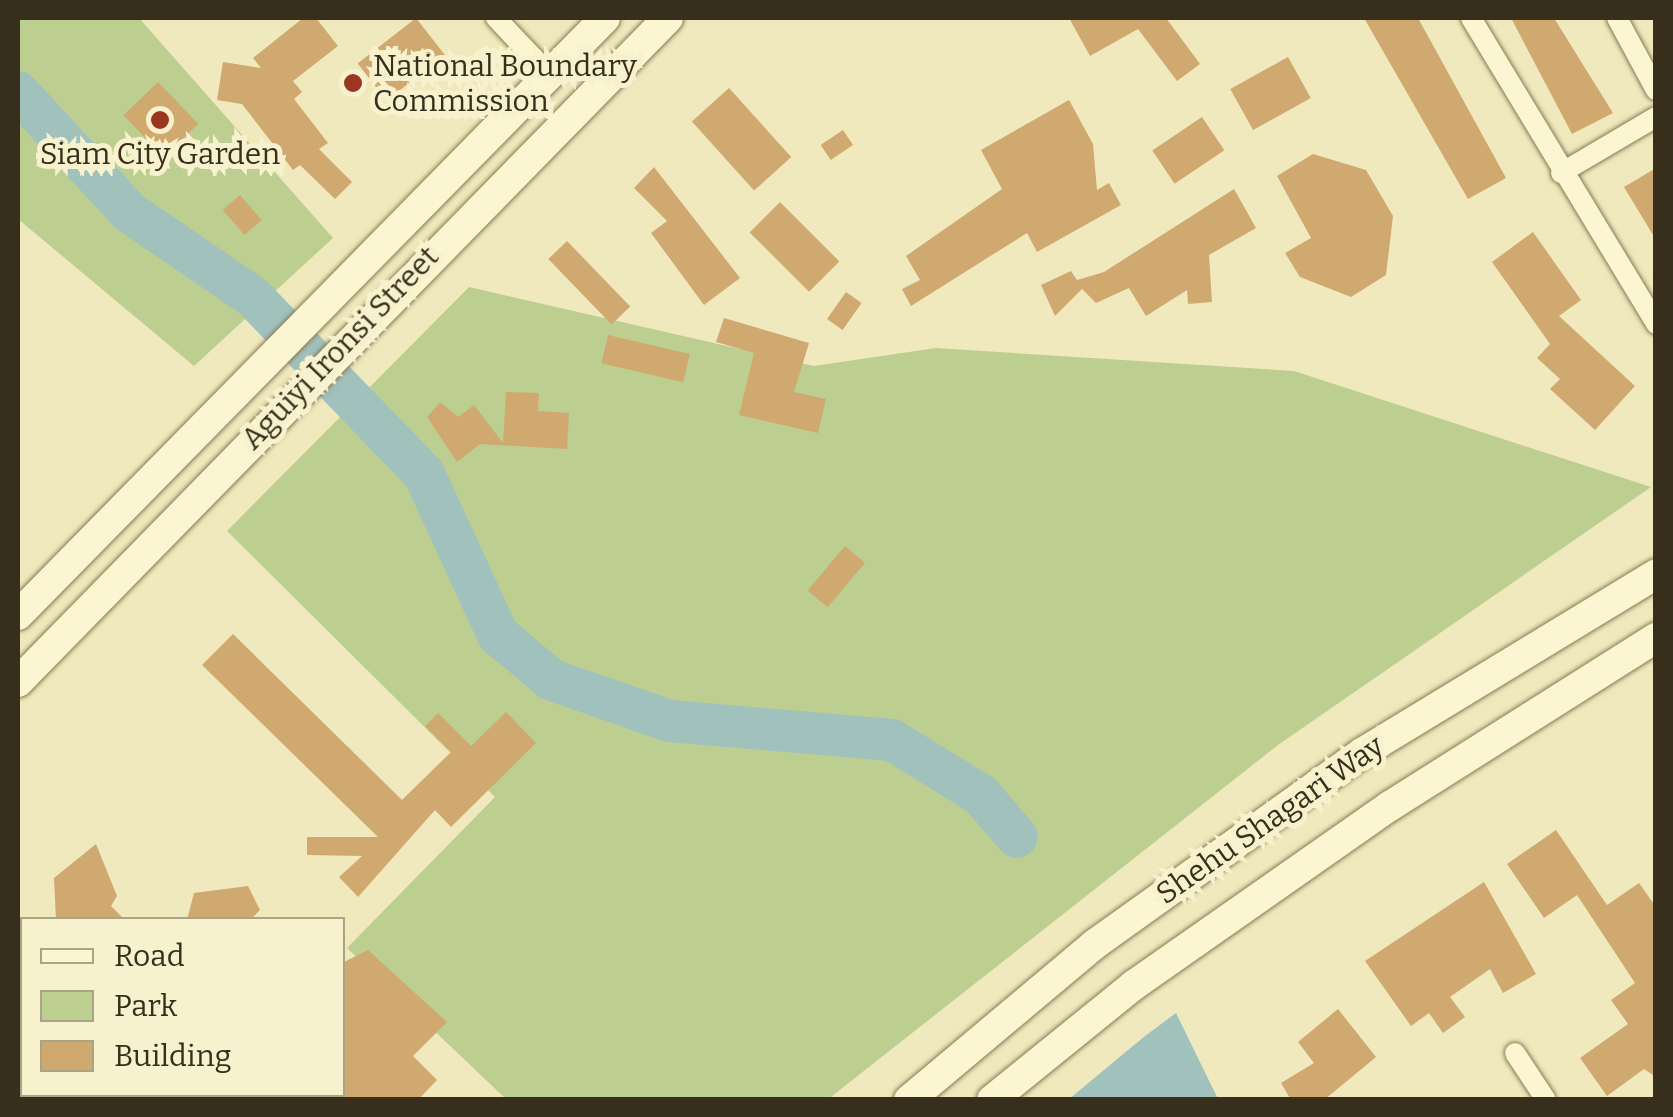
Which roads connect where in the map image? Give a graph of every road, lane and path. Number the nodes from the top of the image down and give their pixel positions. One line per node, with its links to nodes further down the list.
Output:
1 (496, 18): 6 (street)
2 (606, 18): 6 (main road, Aguiyi Ironsi Street)
3 (668, 18): 14 (main road, Aguiyi Ironsi Street)
4 (1471, 18): 9 (street)
5 (1616, 18): 7 (street)
6 (548, 73): 12 (main road, Aguiyi Ironsi Street)
7 (1656, 90)
8 (1656, 117): 9 (street)
9 (1561, 173): 10 (street)
10 (1656, 324)
11 (1656, 574): 16 (main road, Shehu Shagari Way)
12 (18, 615)
13 (1656, 638): 17 (main road, Shehu Shagari Way)
14 (18, 682)
15 (1515, 1053): 18 (street)
16 (909, 1100)
17 (992, 1100)
18 (1546, 1100)

